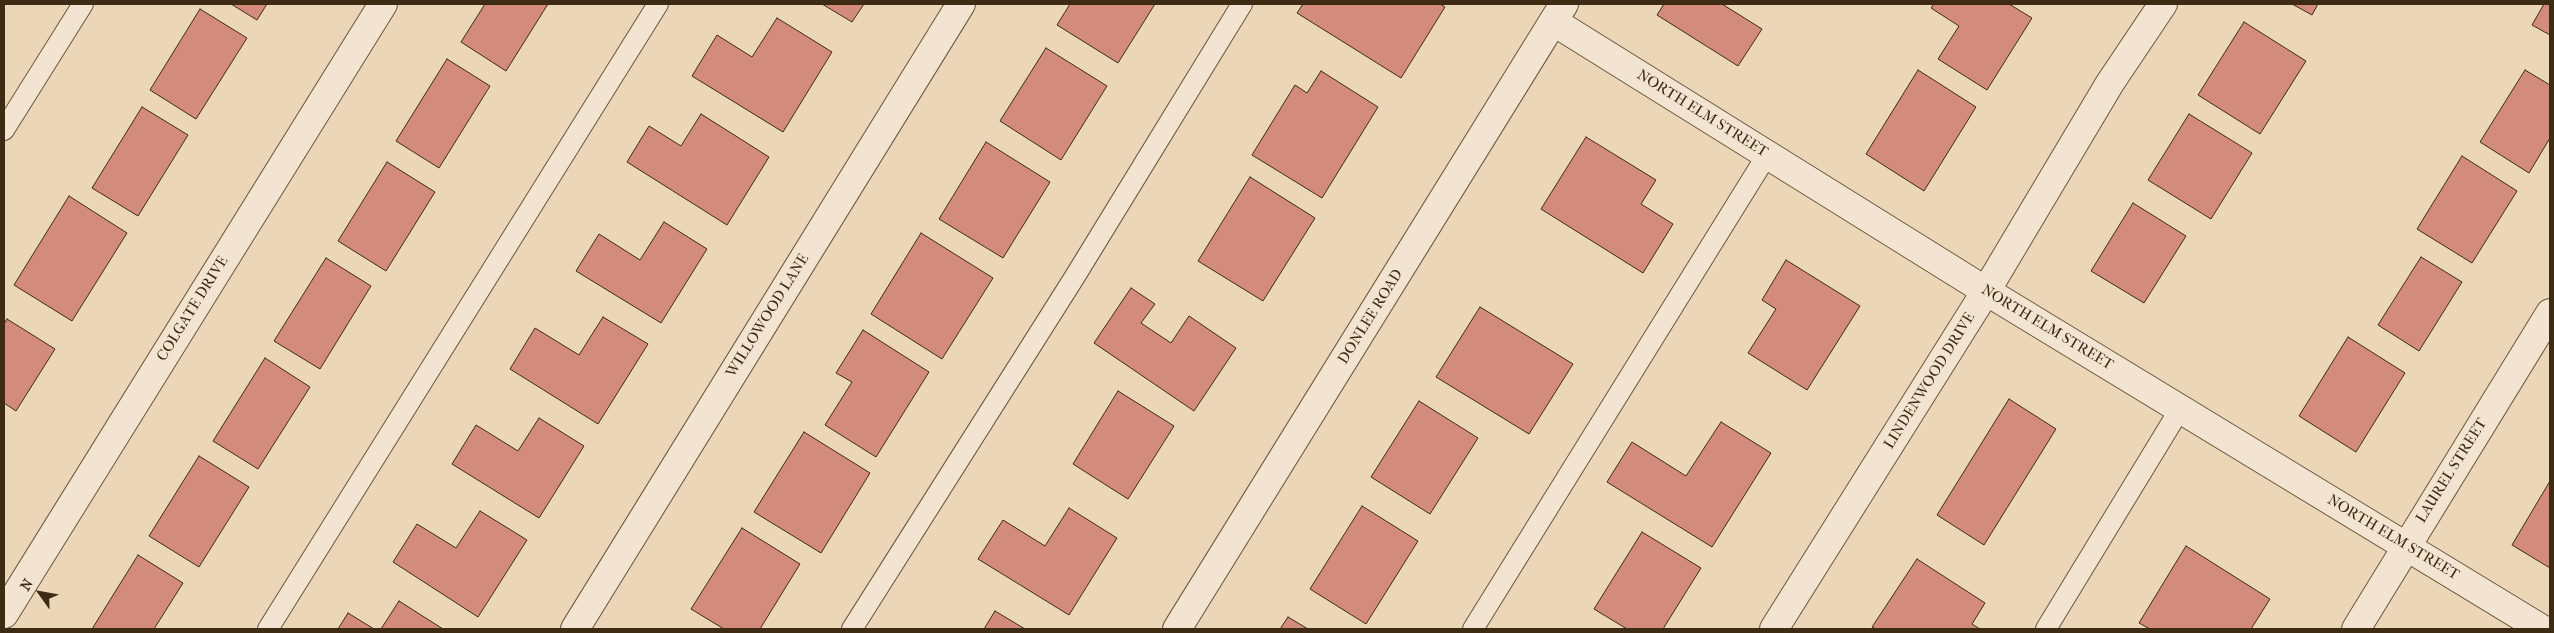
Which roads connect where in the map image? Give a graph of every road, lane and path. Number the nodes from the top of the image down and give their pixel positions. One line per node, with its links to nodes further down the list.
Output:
1 (83, 4): 8 (lane)
2 (383, 4): 14 (street, COLGATE DRIVE)
3 (658, 4): 15 (lane)
4 (961, 4): 16 (street, WILLOWOOD LANE)
5 (1242, 4): 17 (lane)
6 (2163, 4): 10 (street, LINDENWOOD DRIVE)
7 (1559, 13): 9 (street, NORTH ELM STREET); 18 (street, DONLEE ROAD)
8 (4, 130)
9 (1767, 155): 10 (street, NORTH ELM STREET); 19 (lane)
10 (1986, 291): 12 (street, NORTH ELM STREET); 20 (street, LINDENWOOD DRIVE)
11 (2550, 313): 13 (street, LAUREL STREET)
12 (2180, 409): 13 (street, NORTH ELM STREET); 21 (lane)
13 (2406, 546): 22 (street, LAUREL STREET); 23 (street, NORTH ELM STREET)
14 (4, 614)
15 (268, 629)
16 (575, 629)
17 (852, 629)
18 (1177, 629)
19 (1472, 629)
20 (1774, 629)
21 (2046, 629)
22 (2356, 629)
23 (2542, 629)

